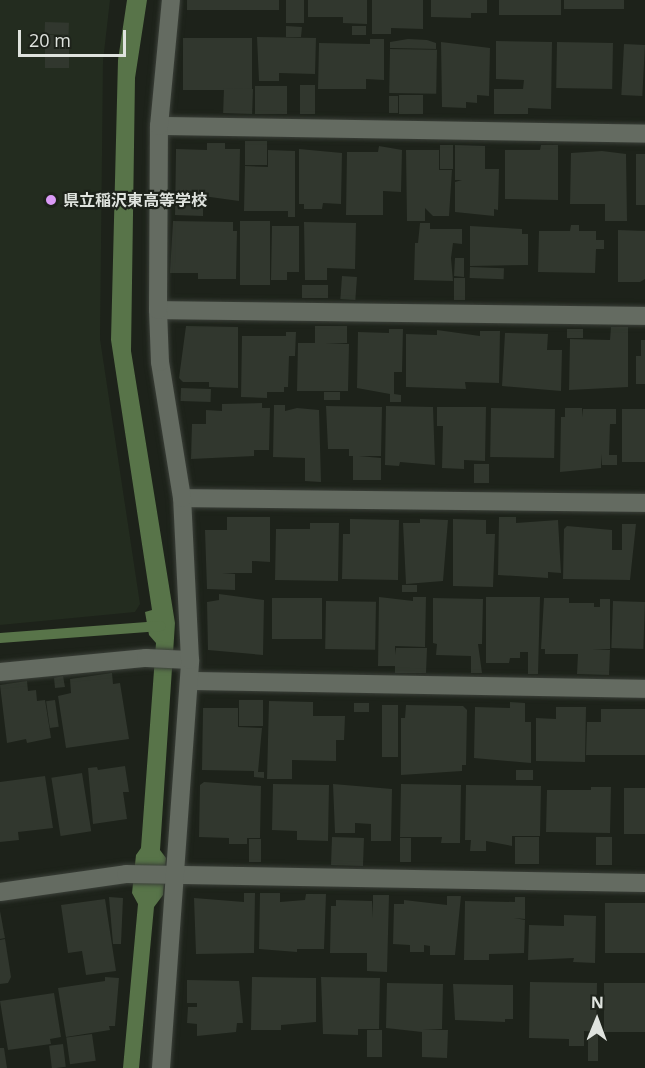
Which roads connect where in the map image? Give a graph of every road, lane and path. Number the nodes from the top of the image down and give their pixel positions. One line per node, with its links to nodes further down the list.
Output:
1 (171, 0): 2 (street)
2 (159, 126): 3 (street); 4 (street)
3 (645, 134)
4 (158, 310): 5 (street); 6 (street)
5 (645, 316)
6 (182, 498): 7 (street); 8 (street)
7 (645, 503)
8 (184, 659): 9 (street); 10 (street)
9 (0, 672)
10 (189, 681): 11 (street); 12 (street)
11 (645, 689)
12 (172, 875): 13 (street); 14 (street); 15 (street)
13 (645, 883)
14 (0, 892)
15 (161, 1068)

